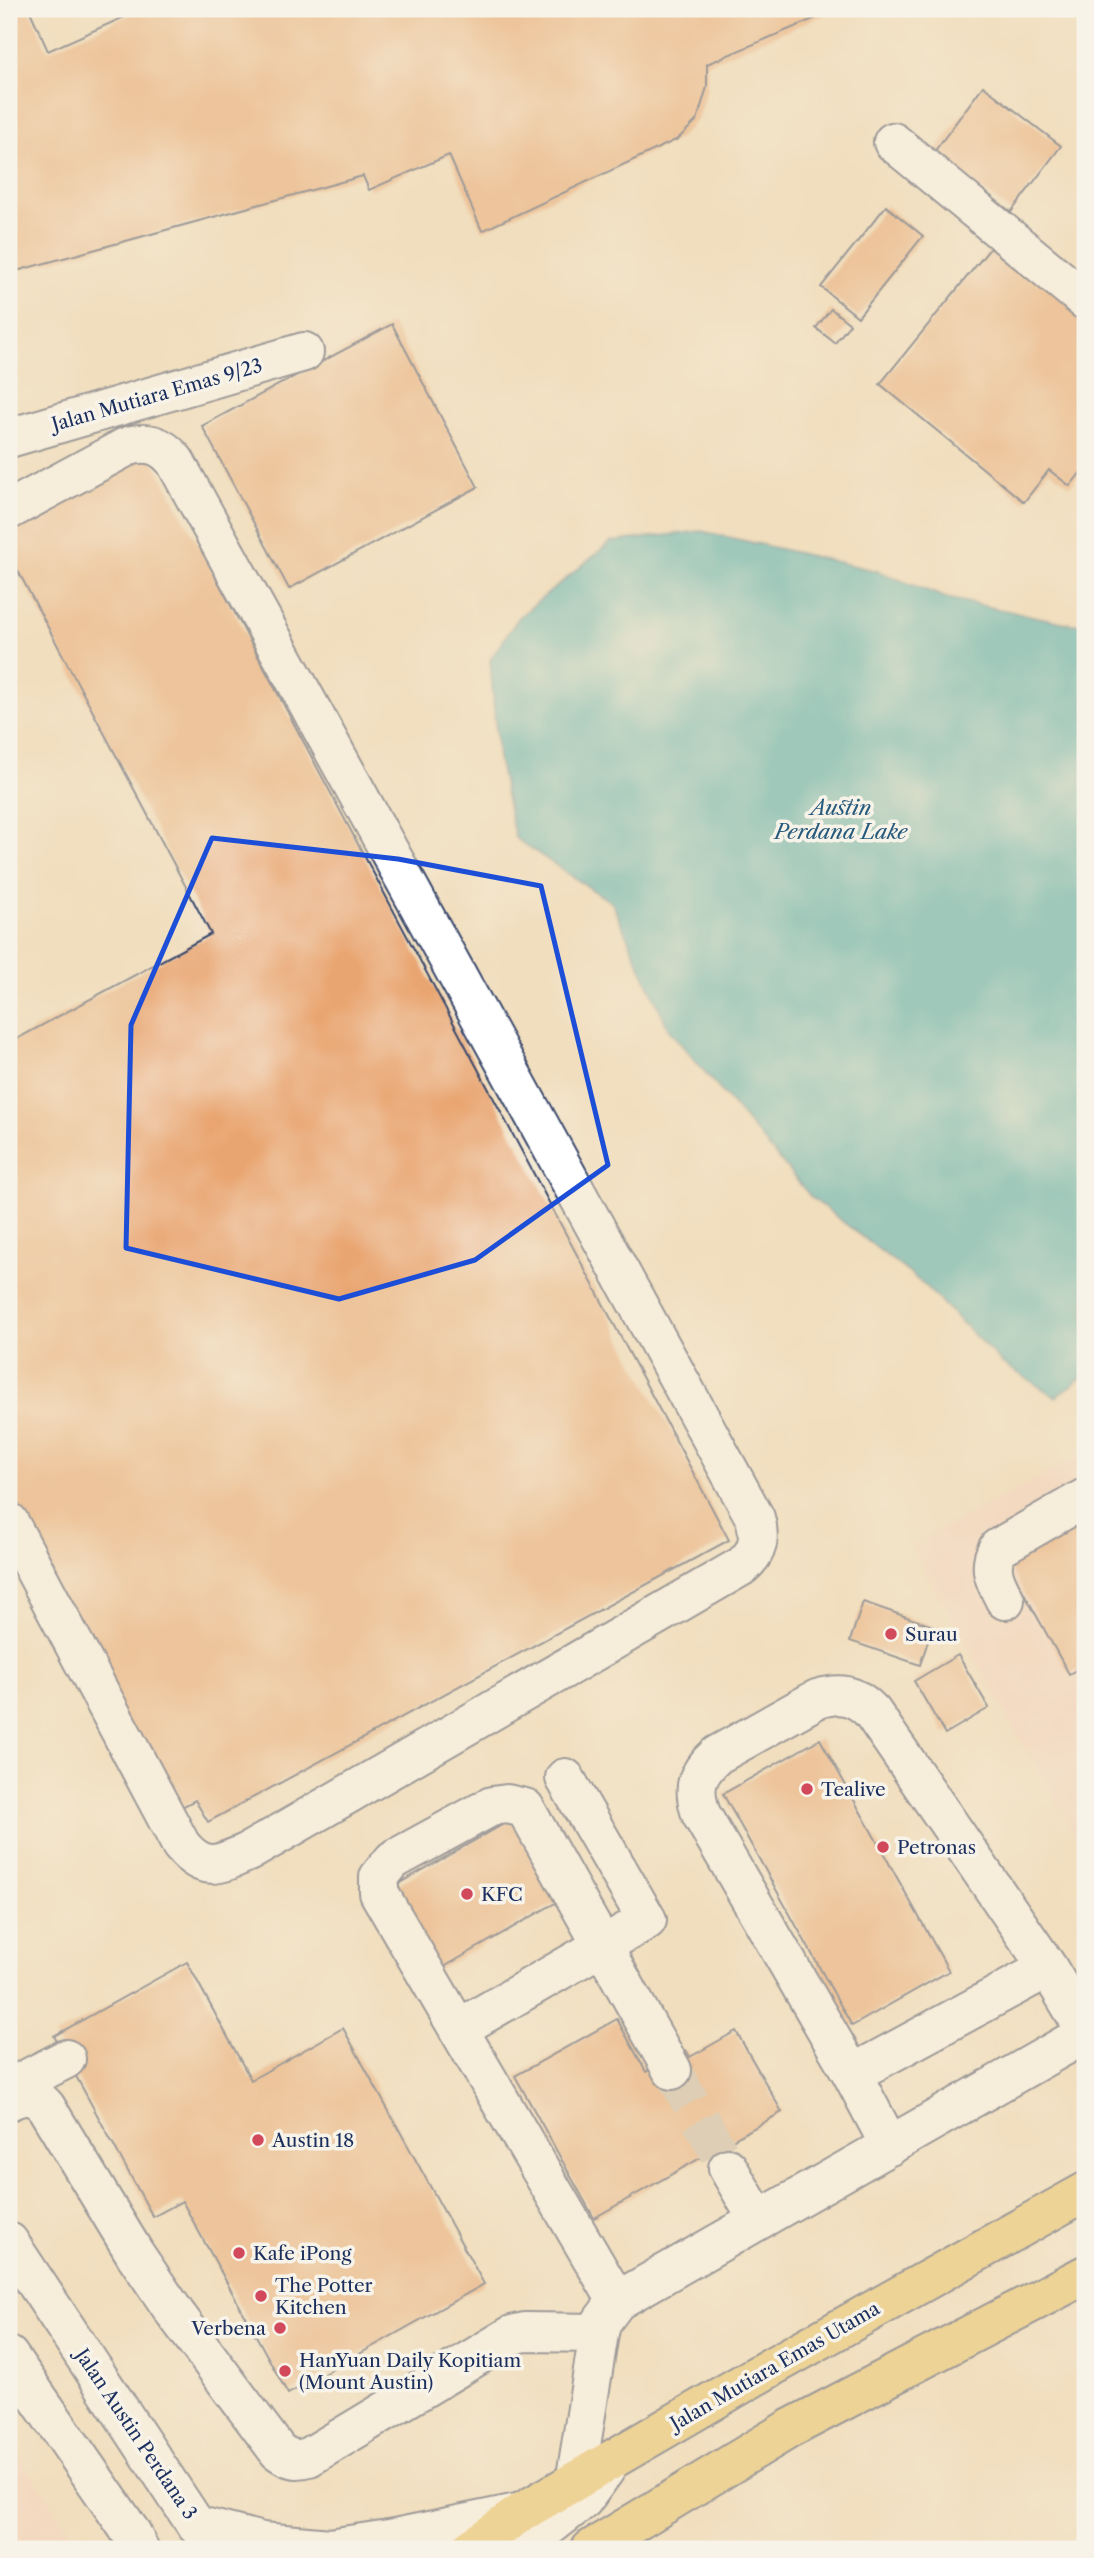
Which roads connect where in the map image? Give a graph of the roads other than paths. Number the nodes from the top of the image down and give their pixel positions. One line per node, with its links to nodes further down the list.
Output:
1 (892, 142): 2 (street)
2 (1085, 300)
3 (304, 352): 4 (street, Jalan Mutiara Emas 9/23)
4 (9, 438)
5 (9, 510): 7 (street)
6 (1085, 1498): 8 (street)
7 (9, 1522)
8 (1005, 1600)
9 (565, 1778): 10 (street)
10 (603, 1946): 12 (street); 12 (street); 15 (street)
11 (1048, 1968): 13 (street); 16 (street); 16 (street)
12 (458, 2029): 24 (street)
13 (1085, 2032): 18 (street)
14 (66, 2059): 17 (street)
15 (672, 2070)
16 (852, 2074): 18 (street)
17 (12, 2100): 24 (street)
18 (890, 2146): 21 (street)
19 (728, 2168): 21 (street)
20 (1085, 2192): 26 (main road, Jalan Mutiara Emas Utama)
21 (758, 2220): 24 (street)
22 (9, 2242): 28 (street, Jalan Austin Perdana 3)
23 (1085, 2275): 29 (main road)
24 (608, 2317): 27 (street)
25 (9, 2356): 30 (street)
26 (613, 2459): 27 (main road, Jalan Mutiara Emas Utama); 32 (street)
27 (575, 2483): 28 (main road, Jalan Mutiara Emas Utama)
28 (522, 2512): 31 (main road, Jalan Mutiara Emas Utama)
29 (603, 2545)
30 (139, 2549)
31 (470, 2549)
32 (520, 2549)

